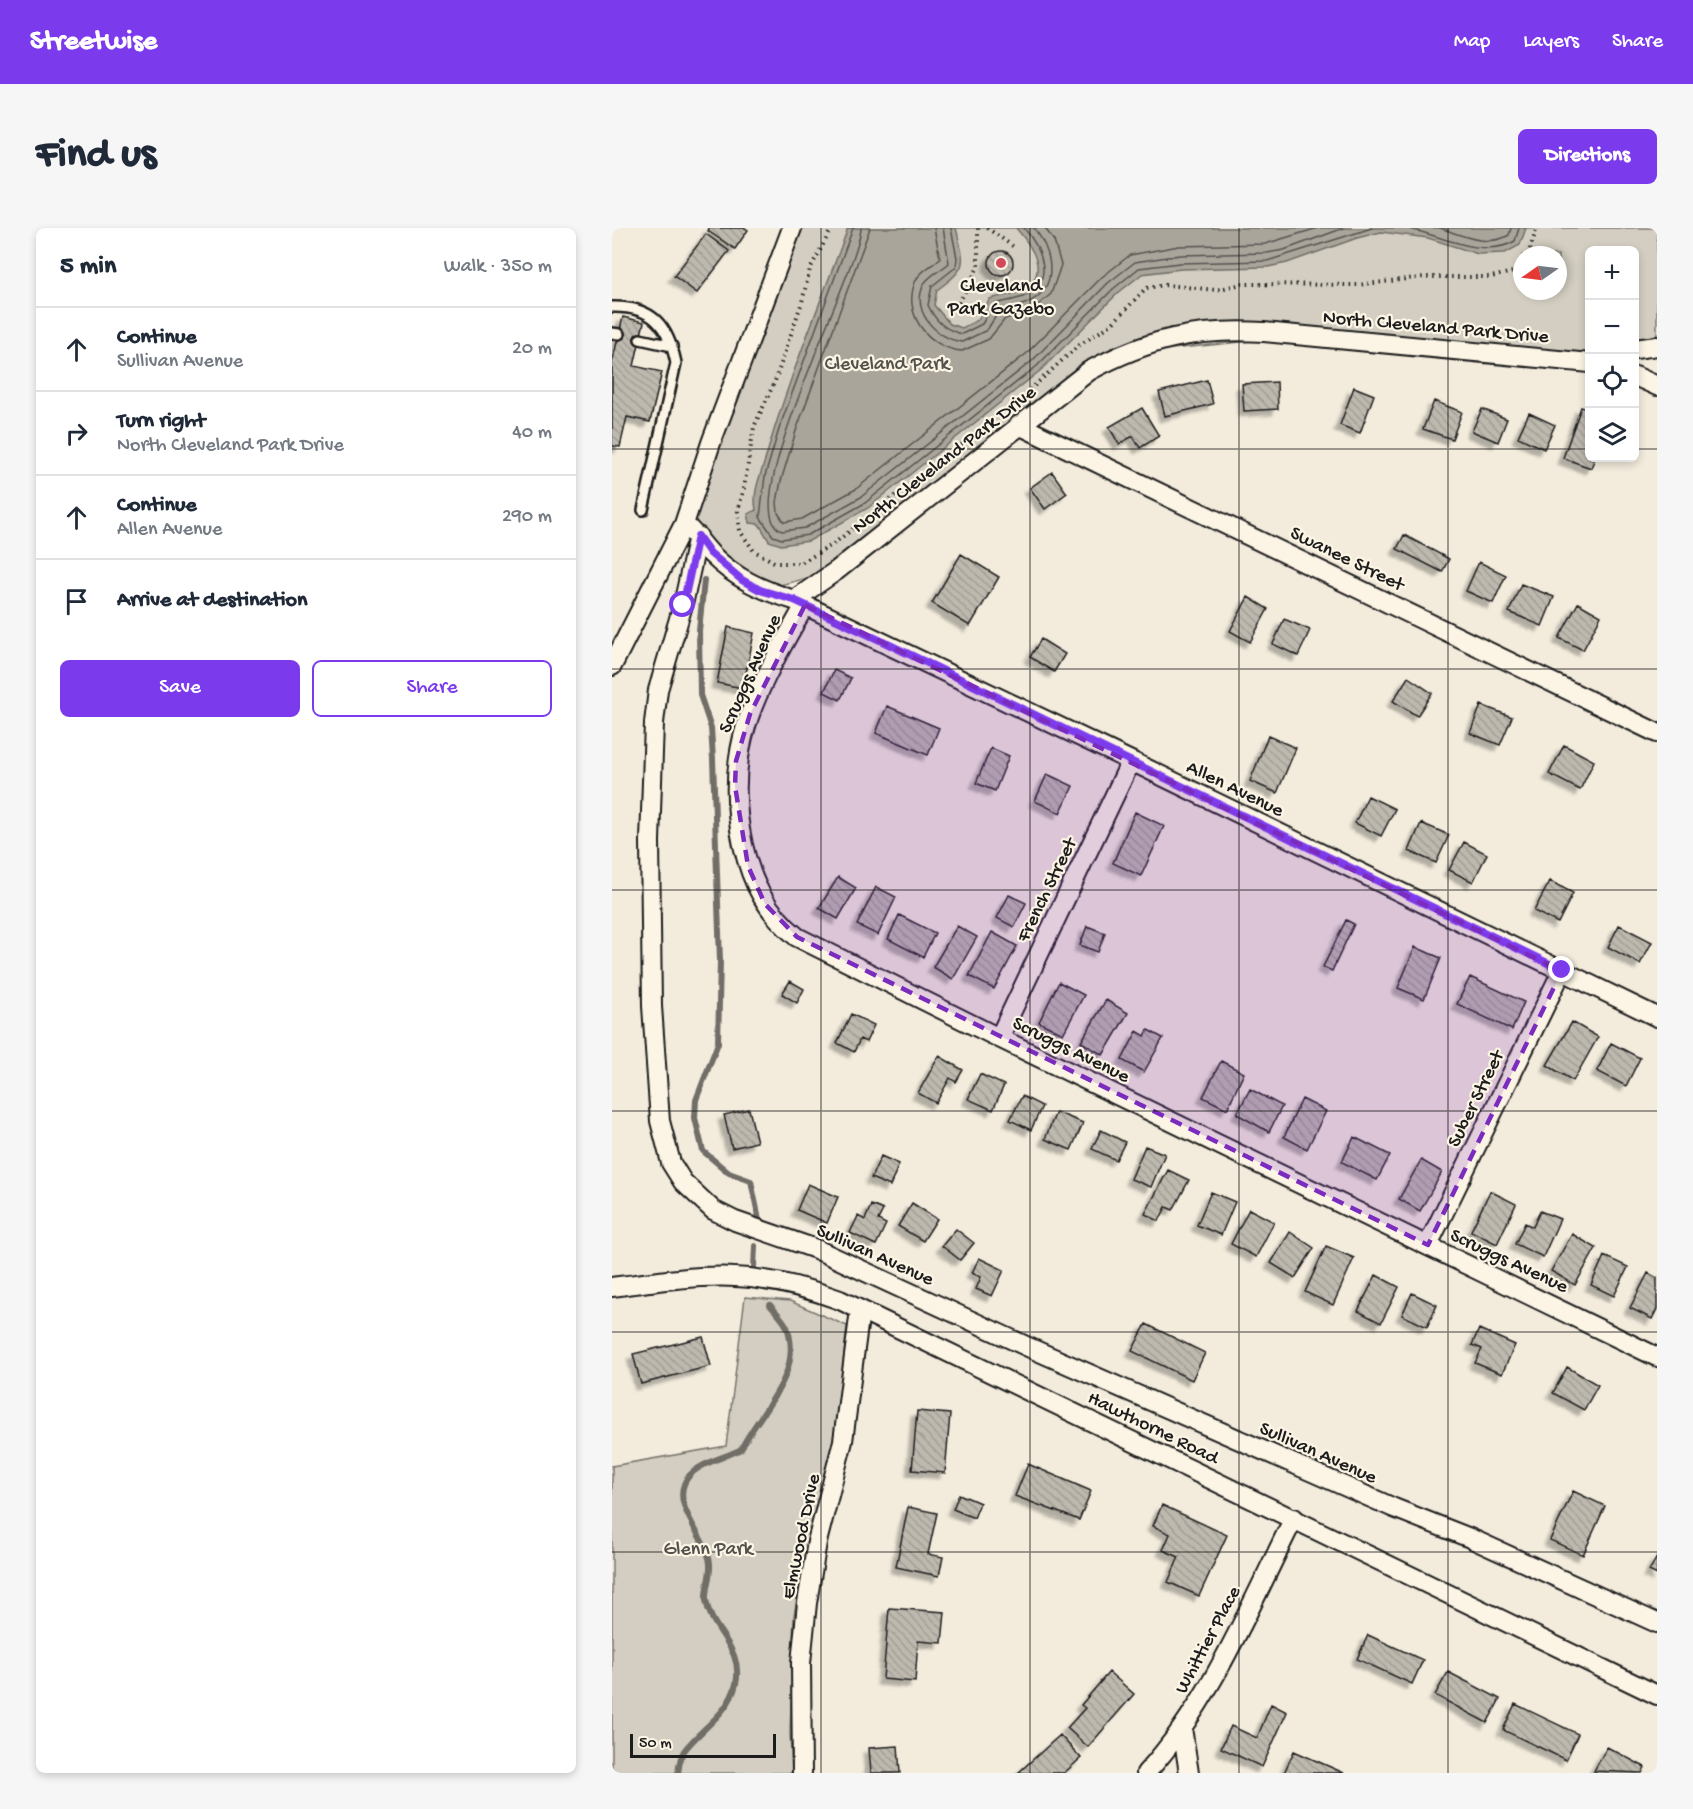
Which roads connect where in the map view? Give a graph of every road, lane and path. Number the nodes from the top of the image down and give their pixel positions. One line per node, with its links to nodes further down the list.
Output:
1 (792, 228): 24 (street)
2 (832, 228): 22 (path)
3 (978, 228): 9 (path)
4 (987, 228): 7 (path)
5 (1537, 228): 6 (path)
6 (1531, 246)
7 (1014, 247)
8 (1513, 273): 20 (path)
9 (959, 303)
10 (612, 307): 13 (lane)
11 (640, 339): 13 (lane)
12 (1657, 345): 14 (street)
13 (672, 346): 23 (lane)
14 (1639, 348)
15 (1585, 357): 16 (street, North Cleveland Park Drive)
16 (1569, 359): 17 (street, North Cleveland Park Drive); 21 (street, North Cleveland Park Drive)
17 (1585, 362)
18 (1639, 378): 19 (street)
19 (1657, 386)
20 (1005, 412)
21 (1019, 425): 26 (street, North Cleveland Park Drive); 28 (street, Swanee Street)
22 (986, 426)
23 (643, 510)
24 (684, 524): 25 (street); 27 (street)
25 (698, 536): 26 (street); 38 (street, Sullivan Avenue)
26 (799, 602): 29 (street, Allen Avenue); 32 (street, Scruggs Avenue)
27 (612, 666)
28 (1657, 733)
29 (1131, 760): 30 (street, Allen Avenue); 32 (street, French Street)
30 (1562, 970): 31 (street, Allen Avenue); 33 (street, Suber Street)
31 (1657, 1017)
32 (999, 1038): 33 (street, Scruggs Avenue)
33 (1428, 1245): 36 (street, Scruggs Avenue)
34 (612, 1287): 35 (street, Hawthorne Road)
35 (861, 1310): 37 (street, Hawthorne Road); 41 (street, Elmwood Drive)
36 (1657, 1357)
37 (1294, 1518): 39 (street, Hawthorne Road); 40 (street, Whittier Place)
38 (1657, 1623)
39 (1657, 1695)
40 (1182, 1728): 42 (street, Whittier Place); 43 (street)
41 (802, 1773)
42 (1146, 1773)
43 (1189, 1773)

